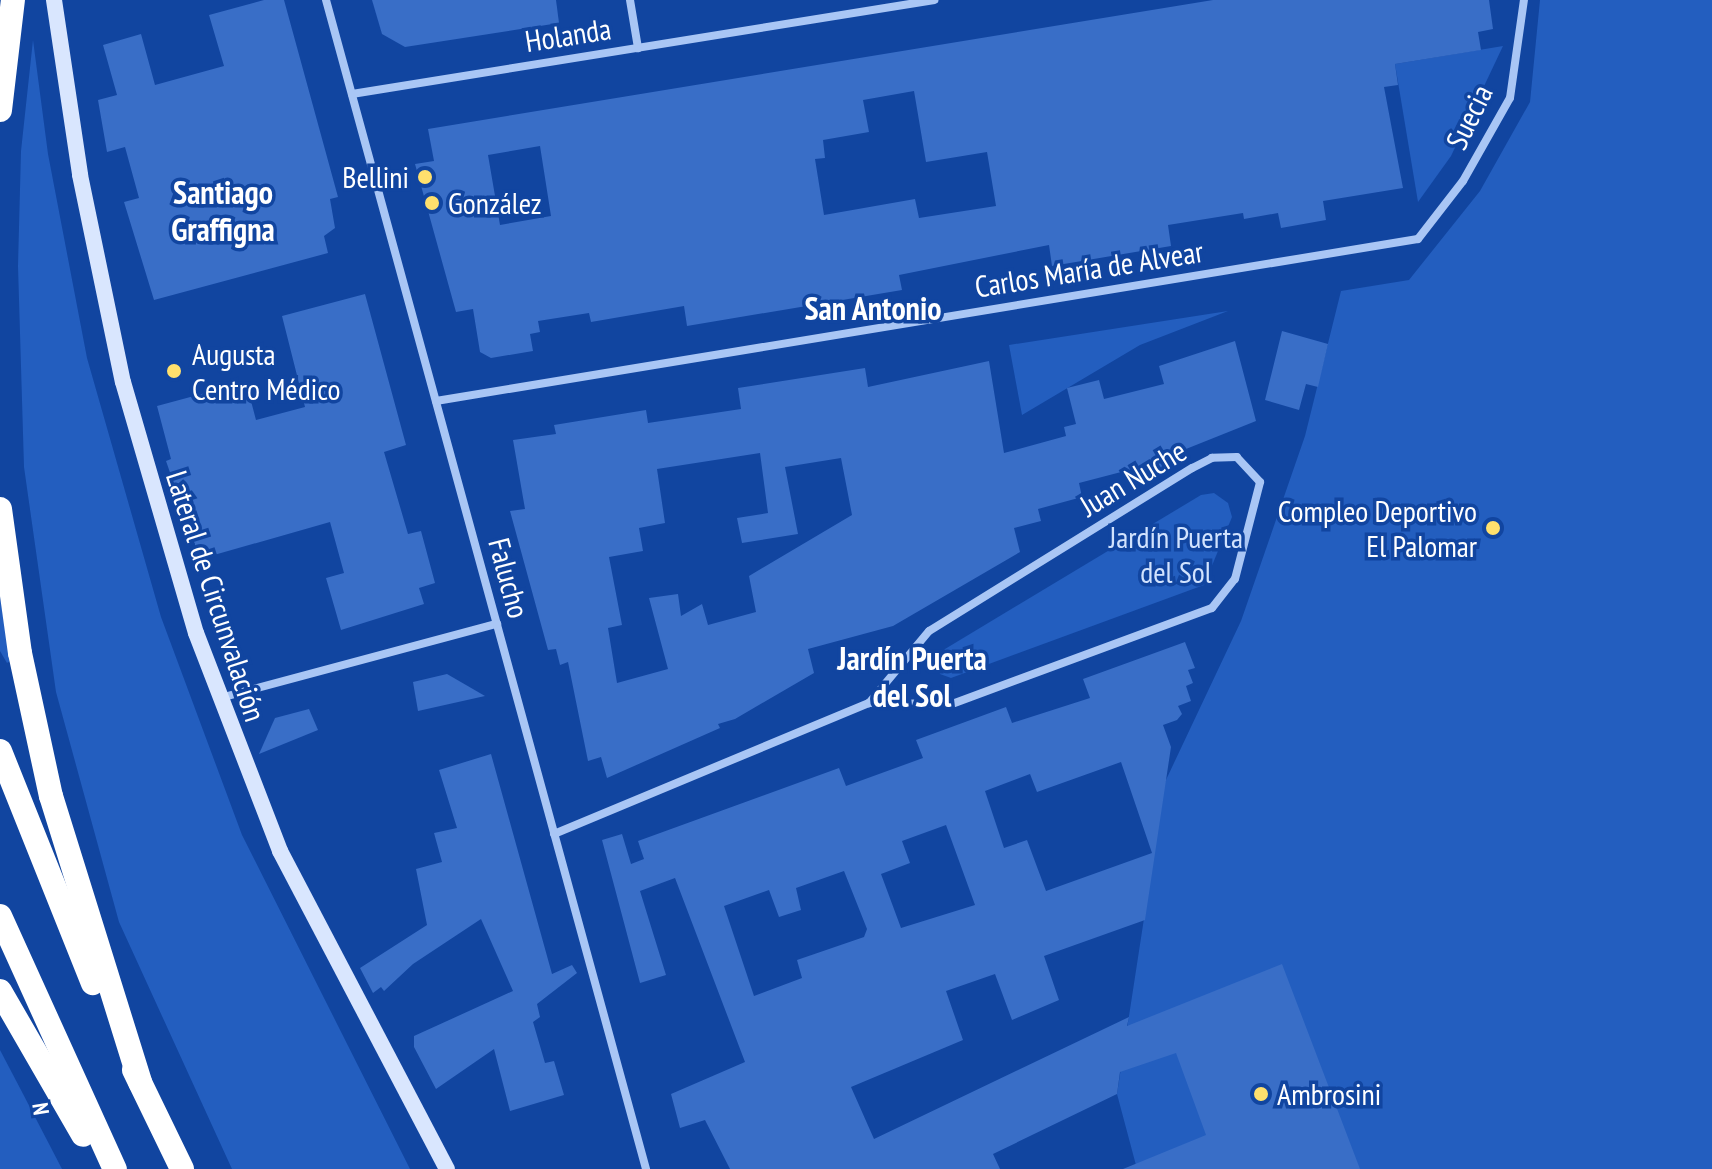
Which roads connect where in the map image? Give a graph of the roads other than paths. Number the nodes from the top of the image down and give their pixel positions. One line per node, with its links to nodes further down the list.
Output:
1 (13, 0): 9 (highway)
2 (54, 0): 14 (street, Lateral de Circunvalación)
3 (326, 0): 8 (street, Falucho)
4 (630, 0): 7 (street)
5 (934, 0): 7 (street, Holanda)
6 (1524, 0): 10 (street, Suecia)
7 (638, 48): 8 (street, Holanda)
8 (352, 94): 11 (street, Falucho)
9 (0, 110)
10 (1418, 239): 11 (street, Carlos María de Alvear)
11 (436, 401): 13 (street, Falucho)
12 (0, 509): 20 (highway)
13 (497, 624): 14 (street); 17 (street, Falucho)
14 (218, 698): 24 (street, Lateral de Circunvalación)
15 (869, 703): 15 (street, Juan Nuche); 17 (street, Juan Nuche)
16 (0, 751): 20 (highway)
17 (554, 834): 25 (street, Falucho)
18 (0, 916): 22 (highway)
19 (0, 991): 21 (highway)
20 (140, 1082): 23 (highway)
21 (103, 1169)
22 (115, 1169)
23 (182, 1169)
24 (447, 1169)
25 (646, 1169)

